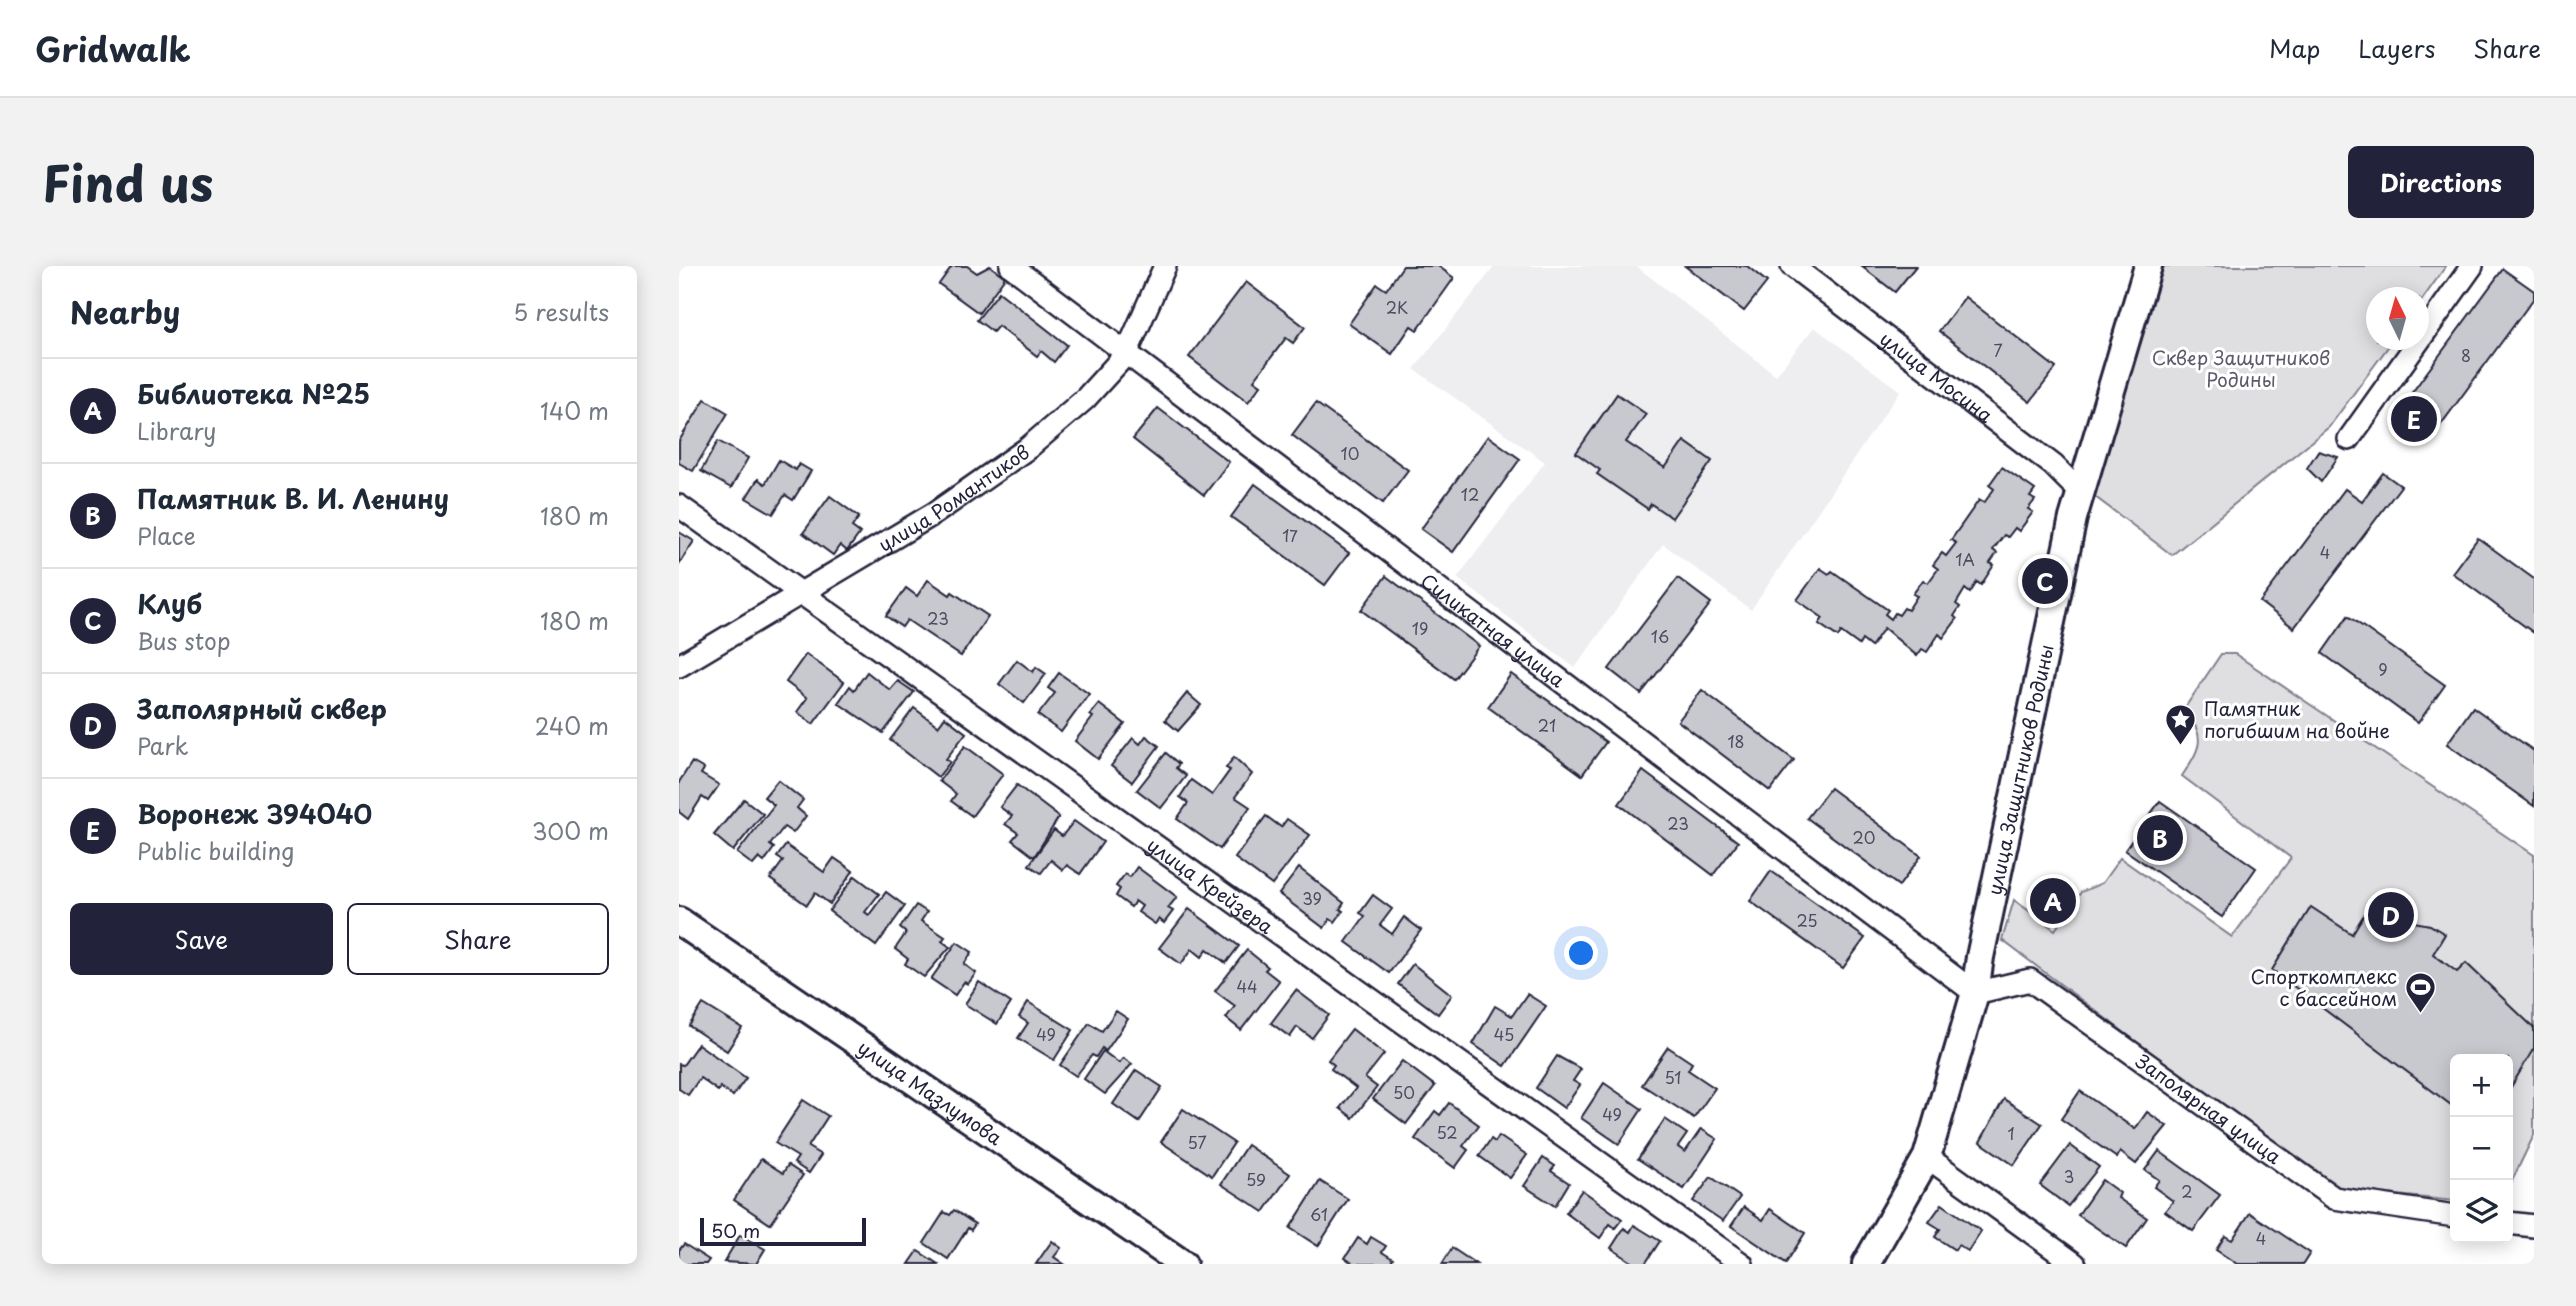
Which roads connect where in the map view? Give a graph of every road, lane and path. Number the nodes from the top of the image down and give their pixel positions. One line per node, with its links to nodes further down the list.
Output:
1 (1011, 266): 6 (street, Силикатная улица)
2 (1165, 266): 6 (street, улица Романтиков)
3 (1792, 266): 8 (street, улица Мосина)
4 (2148, 266): 8 (street, улица Защитников Родины)
5 (2472, 266): 7 (street)
6 (1126, 354): 10 (street, улица Романтиков); 13 (street, Силикатная улица)
7 (2349, 439)
8 (2079, 491): 13 (street, улица Защитников Родины)
9 (679, 506): 10 (street, улица Крейзера)
10 (798, 593): 11 (street, улица Романтиков); 19 (street, улица Крейзера)
11 (679, 666)
12 (679, 921): 18 (street, улица Мазлумова)
13 (1975, 993): 14 (street, улица Защитников Родины); 15 (street, Заполярная улица)
14 (1927, 1157): 20 (street, улица Защитников Родины); 21 (street)
15 (2450, 1215)
16 (2513, 1224): 17 (street)
17 (2534, 1227)
18 (1183, 1264)
19 (1742, 1264)
20 (1865, 1264)
21 (2075, 1264)

